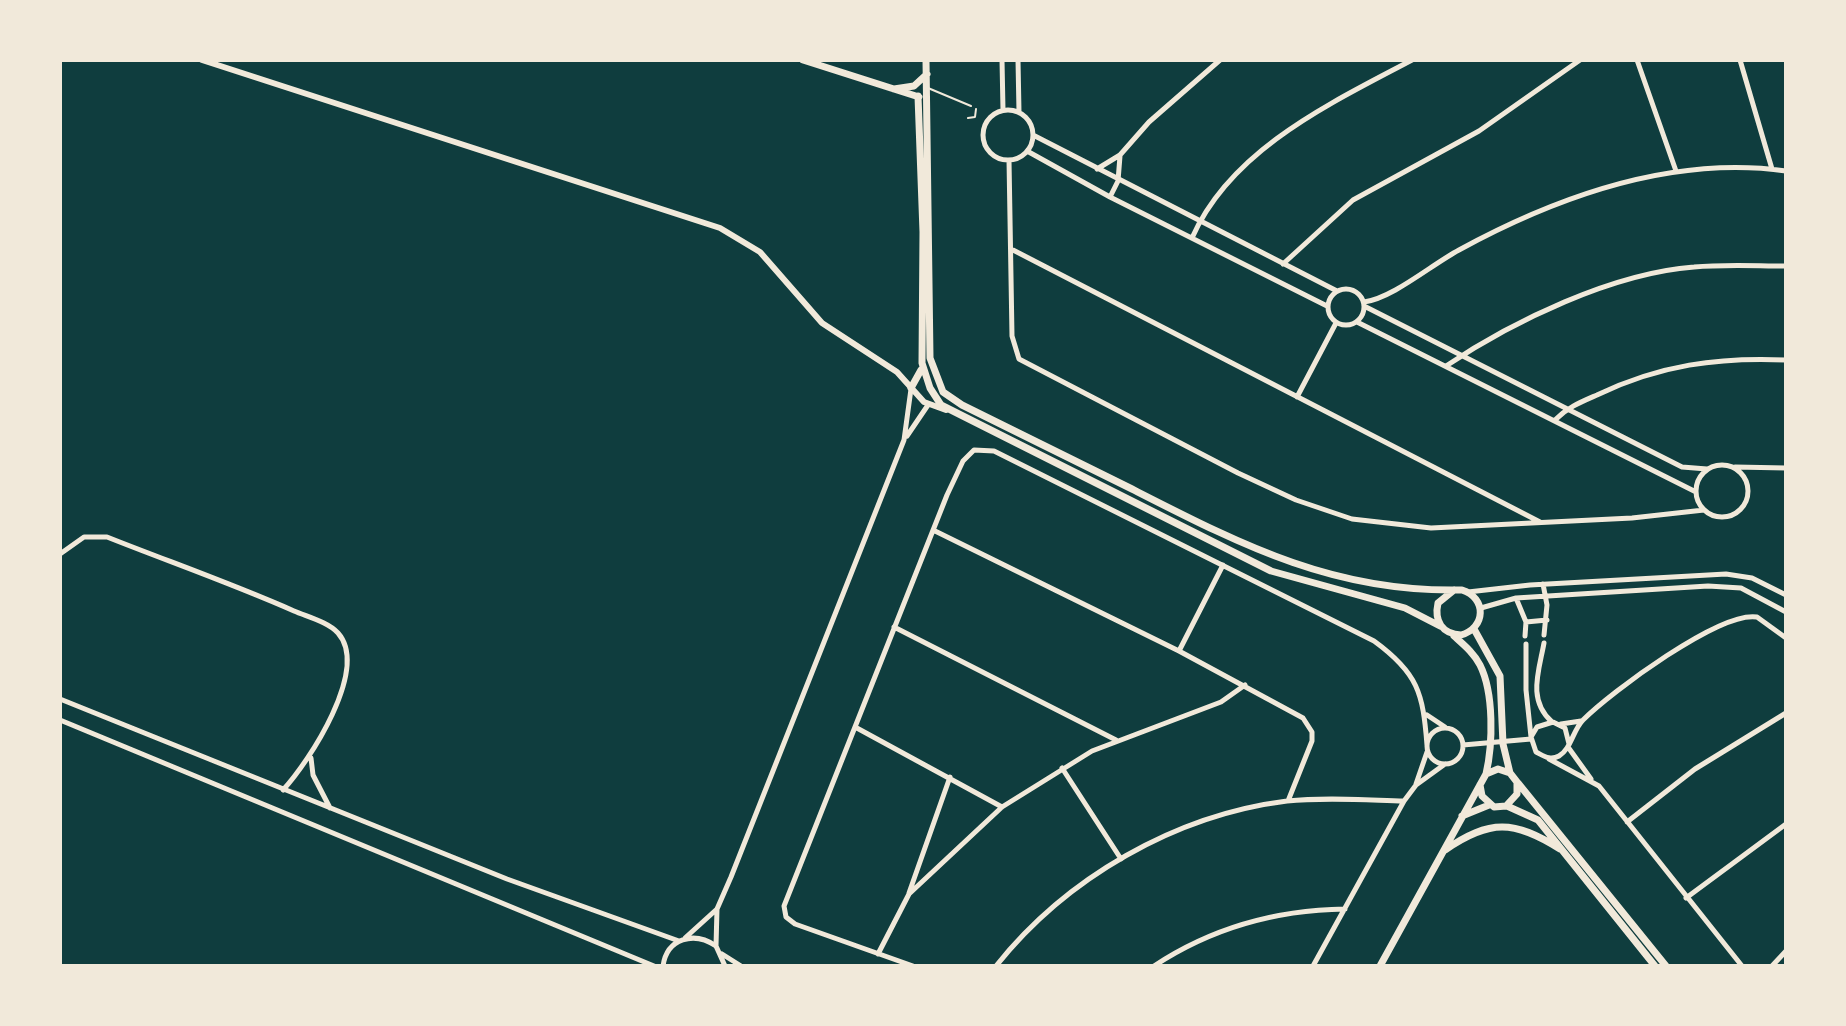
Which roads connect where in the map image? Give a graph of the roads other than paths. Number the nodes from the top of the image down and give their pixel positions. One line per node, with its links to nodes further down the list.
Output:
1 (202, 60): 45 (street)
2 (803, 60): 13 (main road)
3 (926, 60): 11 (main road)
4 (1002, 60): 18 (street)
5 (1018, 60): 19 (street)
6 (1220, 60): 23 (street)
7 (1412, 60): 31 (street)
8 (1580, 60): 34 (street)
9 (1637, 60): 27 (street)
10 (1740, 60): 26 (street)
11 (927, 74): 12 (main road); 13 (main road)
12 (928, 88): 15 (main road); 16 (lane)
13 (892, 89): 14 (main road)
14 (918, 96): 15 (main road); 43 (main road)
15 (929, 99): 62 (main road)
16 (971, 106)
17 (976, 109): 20 (lane)
18 (1003, 110): 19 (street); 24 (street)
19 (1019, 112): 21 (street)
20 (968, 118)
21 (1033, 135): 22 (street); 25 (street)
22 (1027, 151): 24 (street); 30 (street)
23 (1120, 155): 25 (street); 29 (street)
24 (1009, 160): 33 (street)
25 (1097, 169): 29 (street)
26 (1772, 169): 27 (street); 28 (street)
27 (1676, 171): 37 (street)
28 (1786, 171)
29 (1118, 181): 30 (street); 31 (street)
30 (1110, 197): 32 (street)
31 (1200, 221): 32 (street); 34 (street)
32 (1192, 238): 38 (street)
33 (1013, 250): 46 (street); 57 (street)
34 (1283, 264): 36 (street)
35 (1786, 266): 41 (street)
36 (1337, 291): 37 (street); 38 (street)
37 (1364, 304): 39 (street); 41 (street)
38 (1327, 306): 40 (street)
39 (1357, 322): 40 (street); 44 (street)
40 (1336, 323): 46 (street)
41 (1463, 354): 44 (street); 48 (street)
42 (1786, 360): 48 (street)
43 (922, 363): 45 (main road); 49 (main road)
44 (1446, 366): 50 (street)
45 (911, 388): 47 (street); 51 (street)
46 (1297, 397): 57 (street)
47 (928, 405): 49 (street); 51 (street)
48 (1567, 407): 50 (street); 54 (street)
49 (948, 411): 71 (main road)
50 (1555, 420): 55 (street)
51 (904, 440): 120 (street)
52 (1733, 467): 53 (street); 54 (street); 56 (street)
53 (1786, 468)
54 (1707, 469): 55 (street)
55 (1696, 492): 56 (street)
56 (1704, 510): 57 (street)
57 (1541, 523)
58 (933, 530): 60 (street); 72 (street); 76 (street)
59 (60, 554): 94 (street)
60 (1223, 565): 76 (street); 80 (street)
61 (1543, 584): 63 (street); 64 (street); 65 (street)
62 (1454, 590): 63 (main road); 71 (main road)
63 (1468, 592): 67 (main road)
64 (1786, 595)
65 (1546, 597): 66 (street); 68 (street); 69 (street)
66 (1516, 598): 67 (street); 70 (street)
67 (1481, 608): 73 (main road)
68 (1786, 612)
69 (1547, 620): 70 (street); 83 (street)
70 (1526, 622): 87 (street)
71 (1440, 626): 74 (main road)
72 (894, 627): 85 (street); 88 (street)
73 (1474, 629): 74 (main road); 98 (main road)
74 (1453, 635): 99 (main road)
75 (1786, 638): 82 (street)
76 (1179, 651): 77 (street)
77 (1245, 685): 88 (street); 106 (street)
78 (60, 699): 105 (street)
79 (1786, 713): 113 (street)
80 (1426, 714): 86 (street); 92 (street)
81 (60, 720): 127 (street)
82 (1582, 721): 84 (street); 91 (street)
83 (1553, 722): 84 (street); 87 (street)
84 (1561, 724): 91 (street)
85 (855, 727): 100 (street); 126 (street)
86 (1448, 728): 90 (street); 92 (street)
87 (1531, 738): 89 (street); 93 (street)
88 (1117, 740): 97 (street)
89 (1518, 742): 90 (street); 93 (street)
90 (1463, 745): 96 (street)
91 (1568, 745): 95 (street); 101 (street)
92 (1427, 748): 96 (street); 103 (street)
93 (1536, 752): 95 (street)
94 (311, 757): 105 (street); 111 (street)
95 (1547, 758): 101 (street)
96 (1445, 764): 103 (street)
97 (1062, 768): 110 (street); 117 (street)
98 (1510, 773): 99 (main road); 102 (main road)
99 (1486, 774): 104 (main road)
100 (950, 777): 110 (street); 118 (street)
101 (1592, 780): 113 (street)
102 (1517, 782): 109 (main road); 137 (main road)
103 (1416, 785): 107 (street)
104 (1480, 785): 108 (main road); 112 (main road)
105 (283, 790): 111 (street)
106 (1288, 801): 107 (street); 117 (street)
107 (1404, 801): 121 (street)
108 (1489, 805): 109 (main road); 112 (main road)
109 (1506, 806): 116 (main road)
110 (1002, 807): 118 (street)
111 (331, 809): 122 (street)
112 (1460, 817): 115 (main road)
113 (1627, 822): 119 (street)
114 (1786, 824): 119 (street)
115 (1443, 851): 116 (main road); 135 (main road)
116 (1563, 851): 136 (main road)
117 (1121, 859): 132 (street)
118 (909, 894): 126 (street)
119 (1686, 898): 138 (street)
120 (717, 909): 122 (street); 123 (street)
121 (1345, 909): 133 (street); 134 (street)
122 (682, 939): 123 (street); 128 (street)
123 (716, 946): 125 (street)
124 (1786, 951): 139 (street)
125 (722, 954): 129 (street); 130 (street)
126 (878, 954): 131 (street)
127 (654, 966)
128 (663, 966)
129 (725, 966)
130 (741, 966)
131 (913, 966)
132 (996, 966)
133 (1154, 966)
134 (1313, 966)
135 (1380, 966)
136 (1655, 966)
137 (1666, 966)
138 (1742, 966)
139 (1772, 966)

